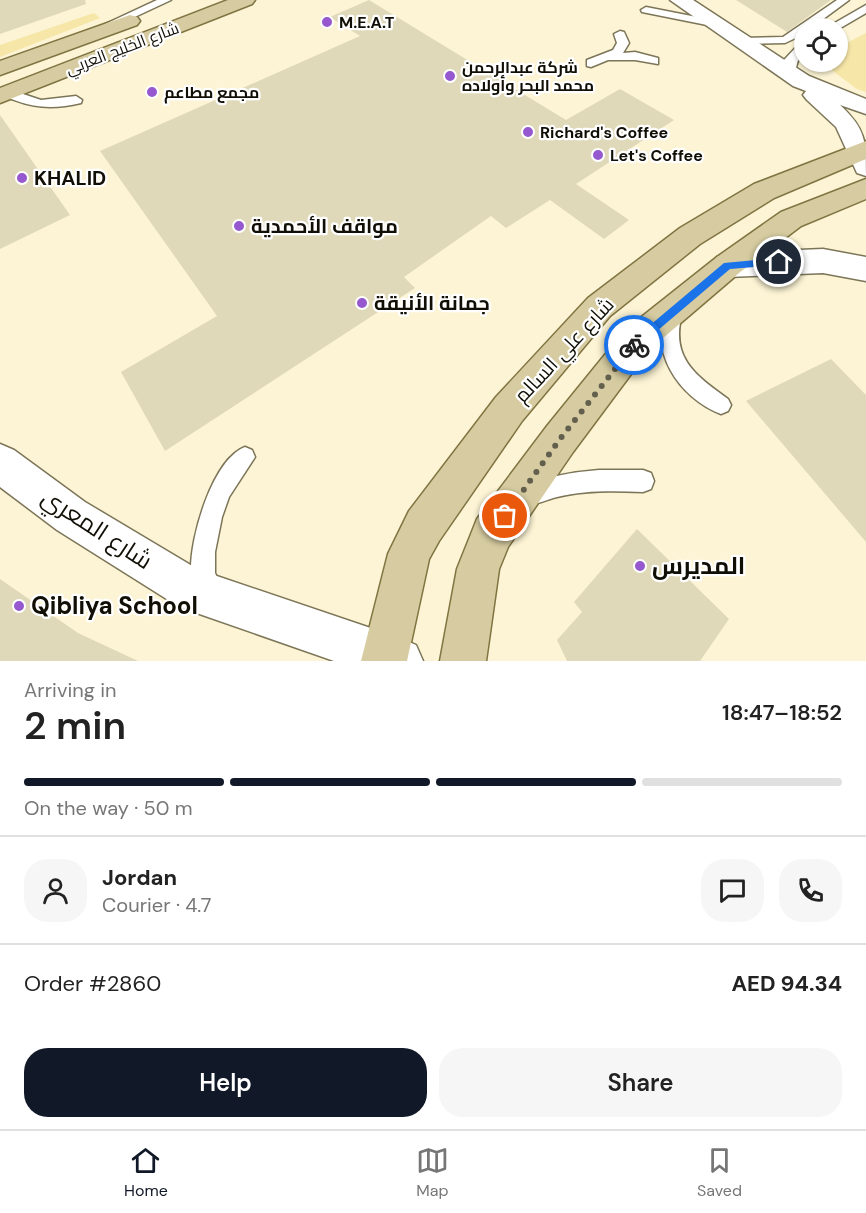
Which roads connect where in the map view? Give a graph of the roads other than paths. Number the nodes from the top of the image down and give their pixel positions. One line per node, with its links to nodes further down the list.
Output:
1 (166, 0): 13 (lane)
2 (188, 0): 13 (main road, شارع الخليج العربي)
3 (244, 0): 21 (main road, شارع الخليج العربي)
4 (680, 0): 10 (street)
5 (844, 0): 8 (lane)
6 (866, 8): 9 (lane)
7 (646, 10): 10 (lane)
8 (819, 18)
9 (848, 19)
10 (717, 24): 14 (street)
11 (620, 34): 16 (lane)
12 (794, 35): 14 (lane)
13 (77, 40): 19 (main road, شارع الخليج العربي)
14 (741, 41): 20 (street)
15 (794, 56): 20 (lane)
16 (608, 57): 17 (lane); 18 (lane)
17 (654, 61)
18 (591, 63)
19 (0, 68)
20 (795, 77): 23 (street); 24 (street)
21 (4, 94): 22 (lane)
22 (76, 100)
23 (866, 107)
24 (864, 164): 25 (main road); 34 (main road, شارع علي السالم)
25 (728, 265): 26 (street); 27 (main road)
26 (866, 269)
27 (675, 308): 28 (lane); 32 (main road)
28 (721, 405)
29 (245, 458): 33 (lane)
30 (0, 463): 33 (street, شارع المعري)
31 (643, 481): 32 (lane)
32 (518, 498): 35 (main road)
33 (214, 597): 34 (street, شارع المعري)
34 (390, 659)
35 (463, 661)

